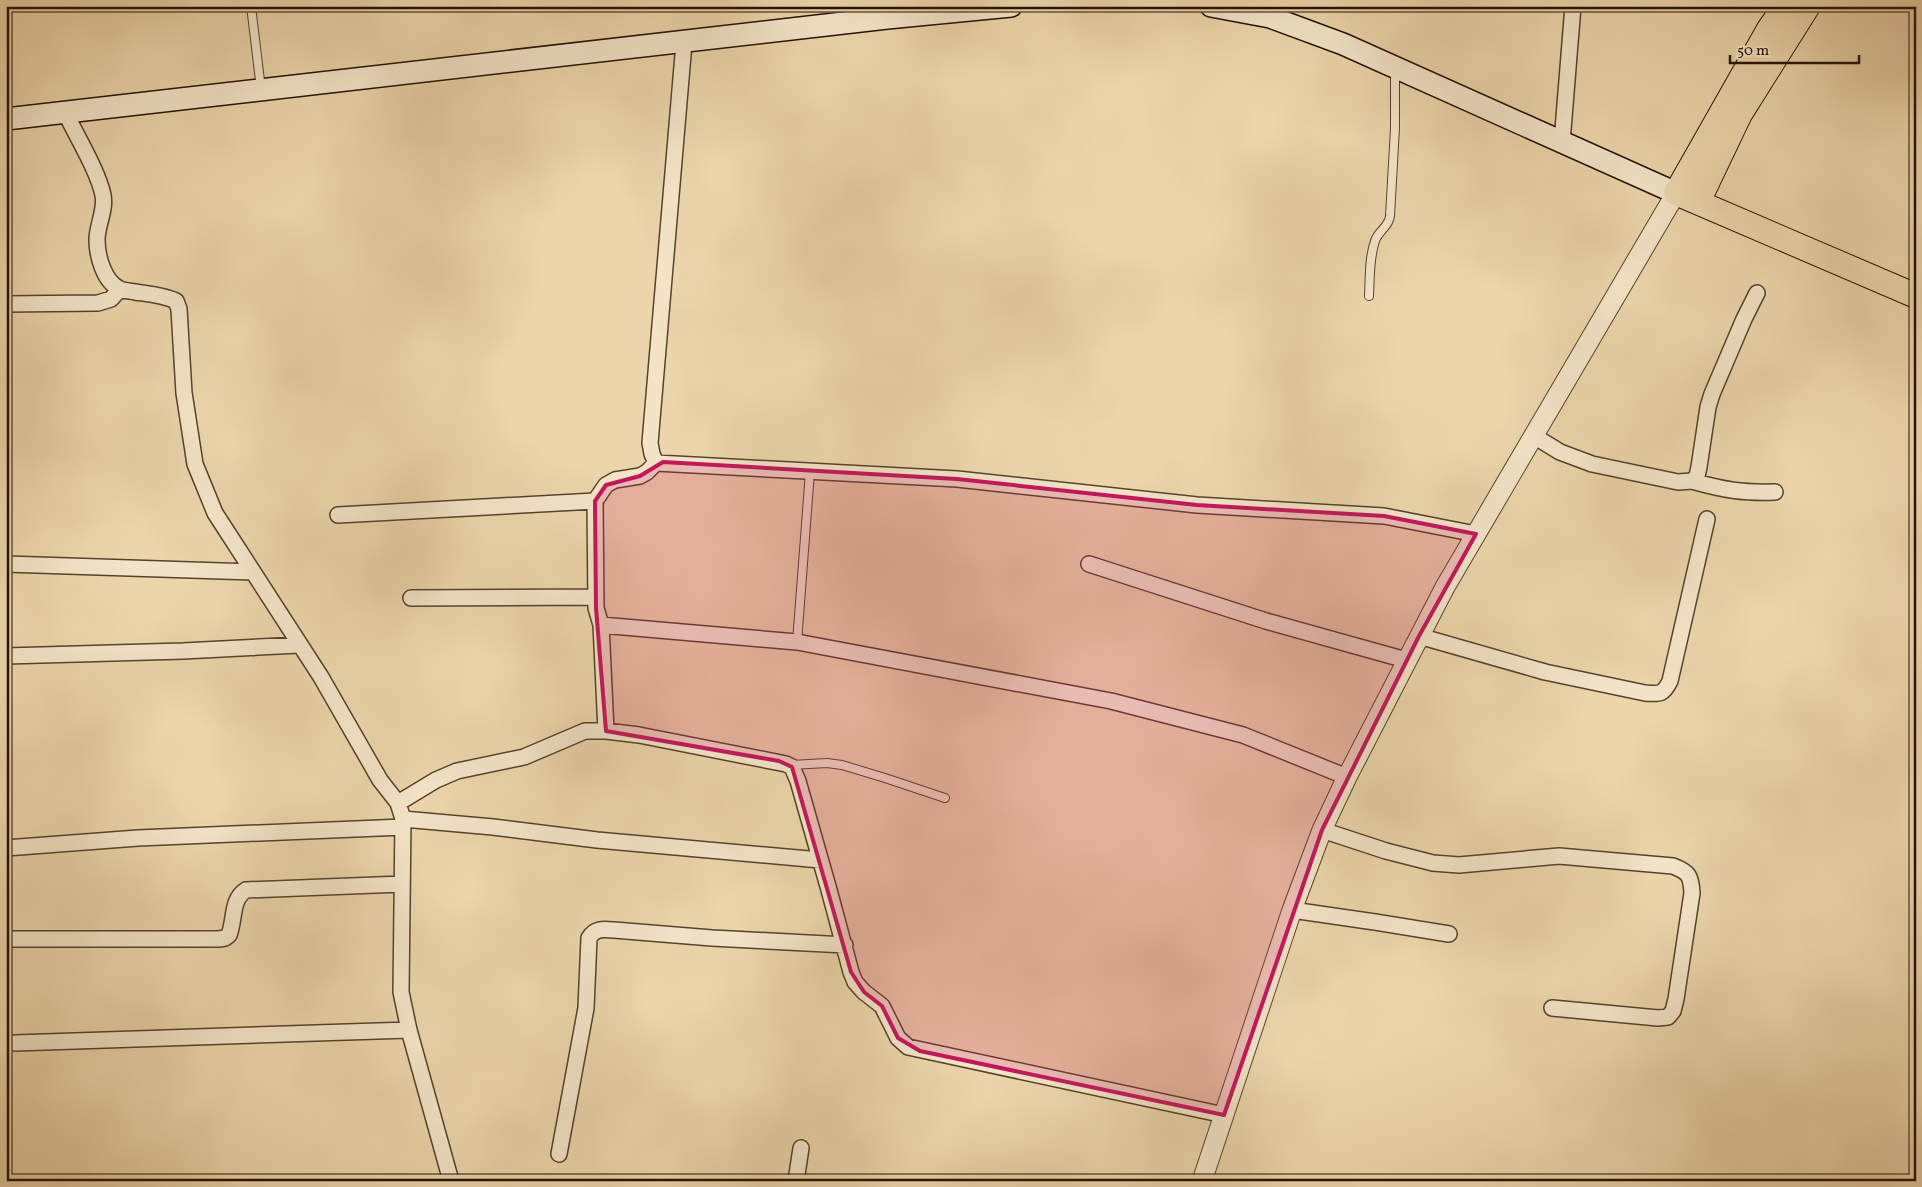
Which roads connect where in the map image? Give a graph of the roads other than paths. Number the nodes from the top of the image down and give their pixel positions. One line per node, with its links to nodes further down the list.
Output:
1 (251, 6): 10 (lane)
2 (1011, 6): 8 (main road)
3 (1211, 6): 7 (main road)
4 (1573, 6): 13 (street)
5 (1785, 6): 14 (main road)
6 (1808, 6): 15 (main road)
7 (1242, 9): 9 (main road)
8 (684, 43): 10 (main road); 22 (street)
9 (1394, 68): 13 (main road); 18 (lane)
10 (261, 91): 11 (main road)
11 (65, 112): 12 (main road); 16 (street)
12 (6, 119)
13 (1562, 142): 14 (main road)
14 (1676, 193): 15 (main road); 21 (street)
15 (1698, 202): 19 (main road)
16 (120, 290): 20 (street); 32 (street)
17 (1757, 293): 24 (street)
18 (1369, 296)
19 (1916, 296)
20 (6, 304)
21 (1534, 436): 24 (street); 29 (street)
22 (656, 463): 23 (street); 26 (street)
23 (810, 472): 29 (street); 37 (lane)
24 (1692, 481): 25 (street)
25 (1775, 492)
26 (595, 501): 27 (street); 33 (street)
27 (338, 515)
28 (1707, 519): 36 (street)
29 (1476, 534): 36 (street)
30 (6, 564): 32 (street)
31 (1089, 564): 40 (street)
32 (253, 572): 38 (street)
33 (596, 597): 34 (street); 35 (street)
34 (410, 598)
35 (601, 625): 37 (street); 41 (street)
36 (1419, 636): 40 (street)
37 (796, 642): 43 (street)
38 (299, 645): 39 (street); 45 (street)
39 (6, 656)
40 (1406, 660): 43 (street)
41 (606, 730): 42 (street); 45 (street)
42 (789, 766): 44 (lane); 49 (street)
43 (1347, 777): 47 (street)
44 (945, 798)
45 (398, 803): 46 (street)
46 (403, 823): 48 (street); 49 (street); 50 (street)
47 (1322, 830): 51 (street); 55 (street)
48 (6, 848)
49 (820, 860): 54 (street)
50 (402, 884): 53 (street); 56 (street)
51 (1292, 910): 52 (street); 58 (street)
52 (1449, 934)
53 (6, 939)
54 (845, 945): 58 (street); 60 (street)
55 (1552, 1008)
56 (409, 1030): 57 (street); 61 (street)
57 (15, 1043)
58 (1224, 1115): 63 (street)
59 (801, 1148): 62 (street)
60 (559, 1154)
61 (452, 1181)
62 (796, 1181)
63 (1202, 1181)

